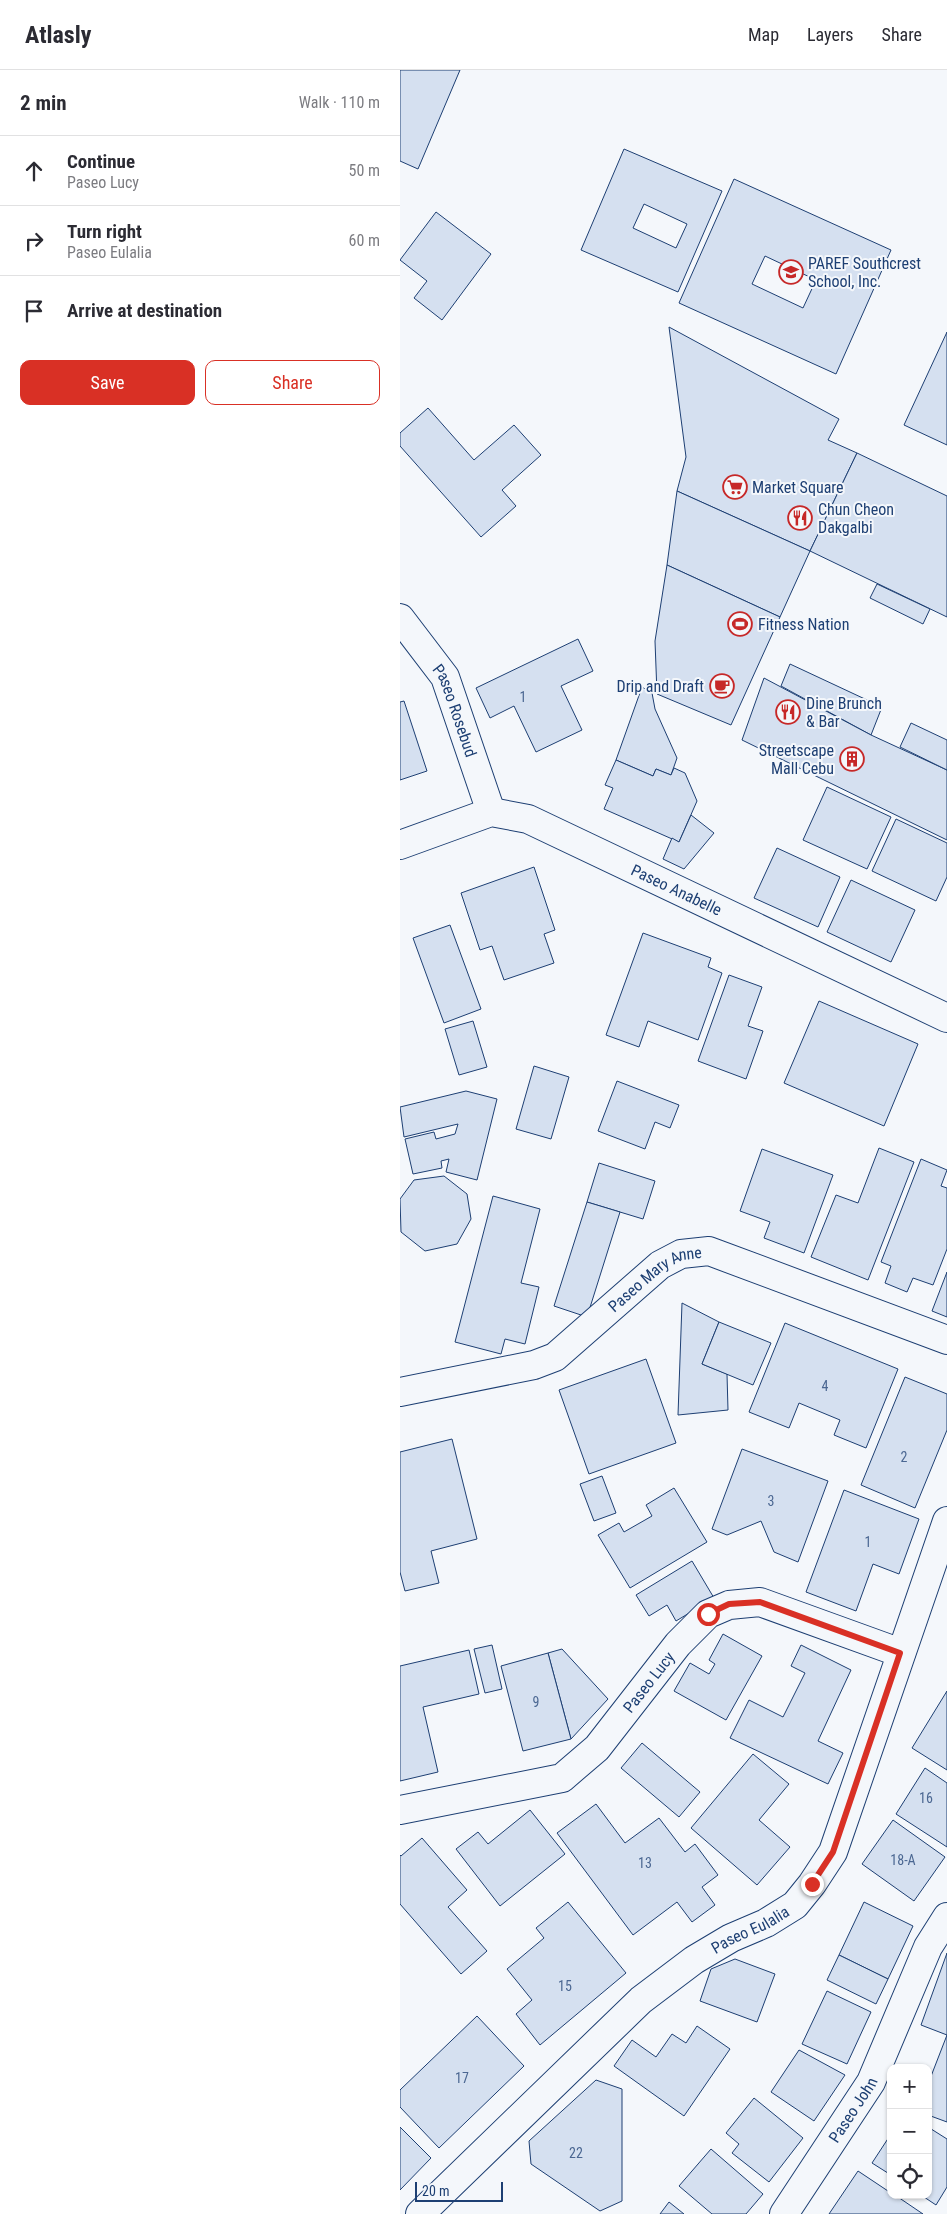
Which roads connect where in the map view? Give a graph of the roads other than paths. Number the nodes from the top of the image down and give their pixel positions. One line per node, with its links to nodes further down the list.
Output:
1 (400, 618): 2 (street, Paseo Rosebud)
2 (491, 812): 3 (street); 4 (street, Paseo Anabelle)
3 (400, 845)
4 (947, 1018)
5 (947, 1340): 6 (street, Paseo Mary Anne)
6 (400, 1392)
7 (947, 1521): 8 (street, Paseo Eulalia)
8 (900, 1653): 9 (street, Paseo Lucy); 11 (street, Paseo Eulalia)
9 (400, 1810)
10 (947, 1917): 12 (street, Paseo John)
11 (420, 2214)
12 (784, 2214)

